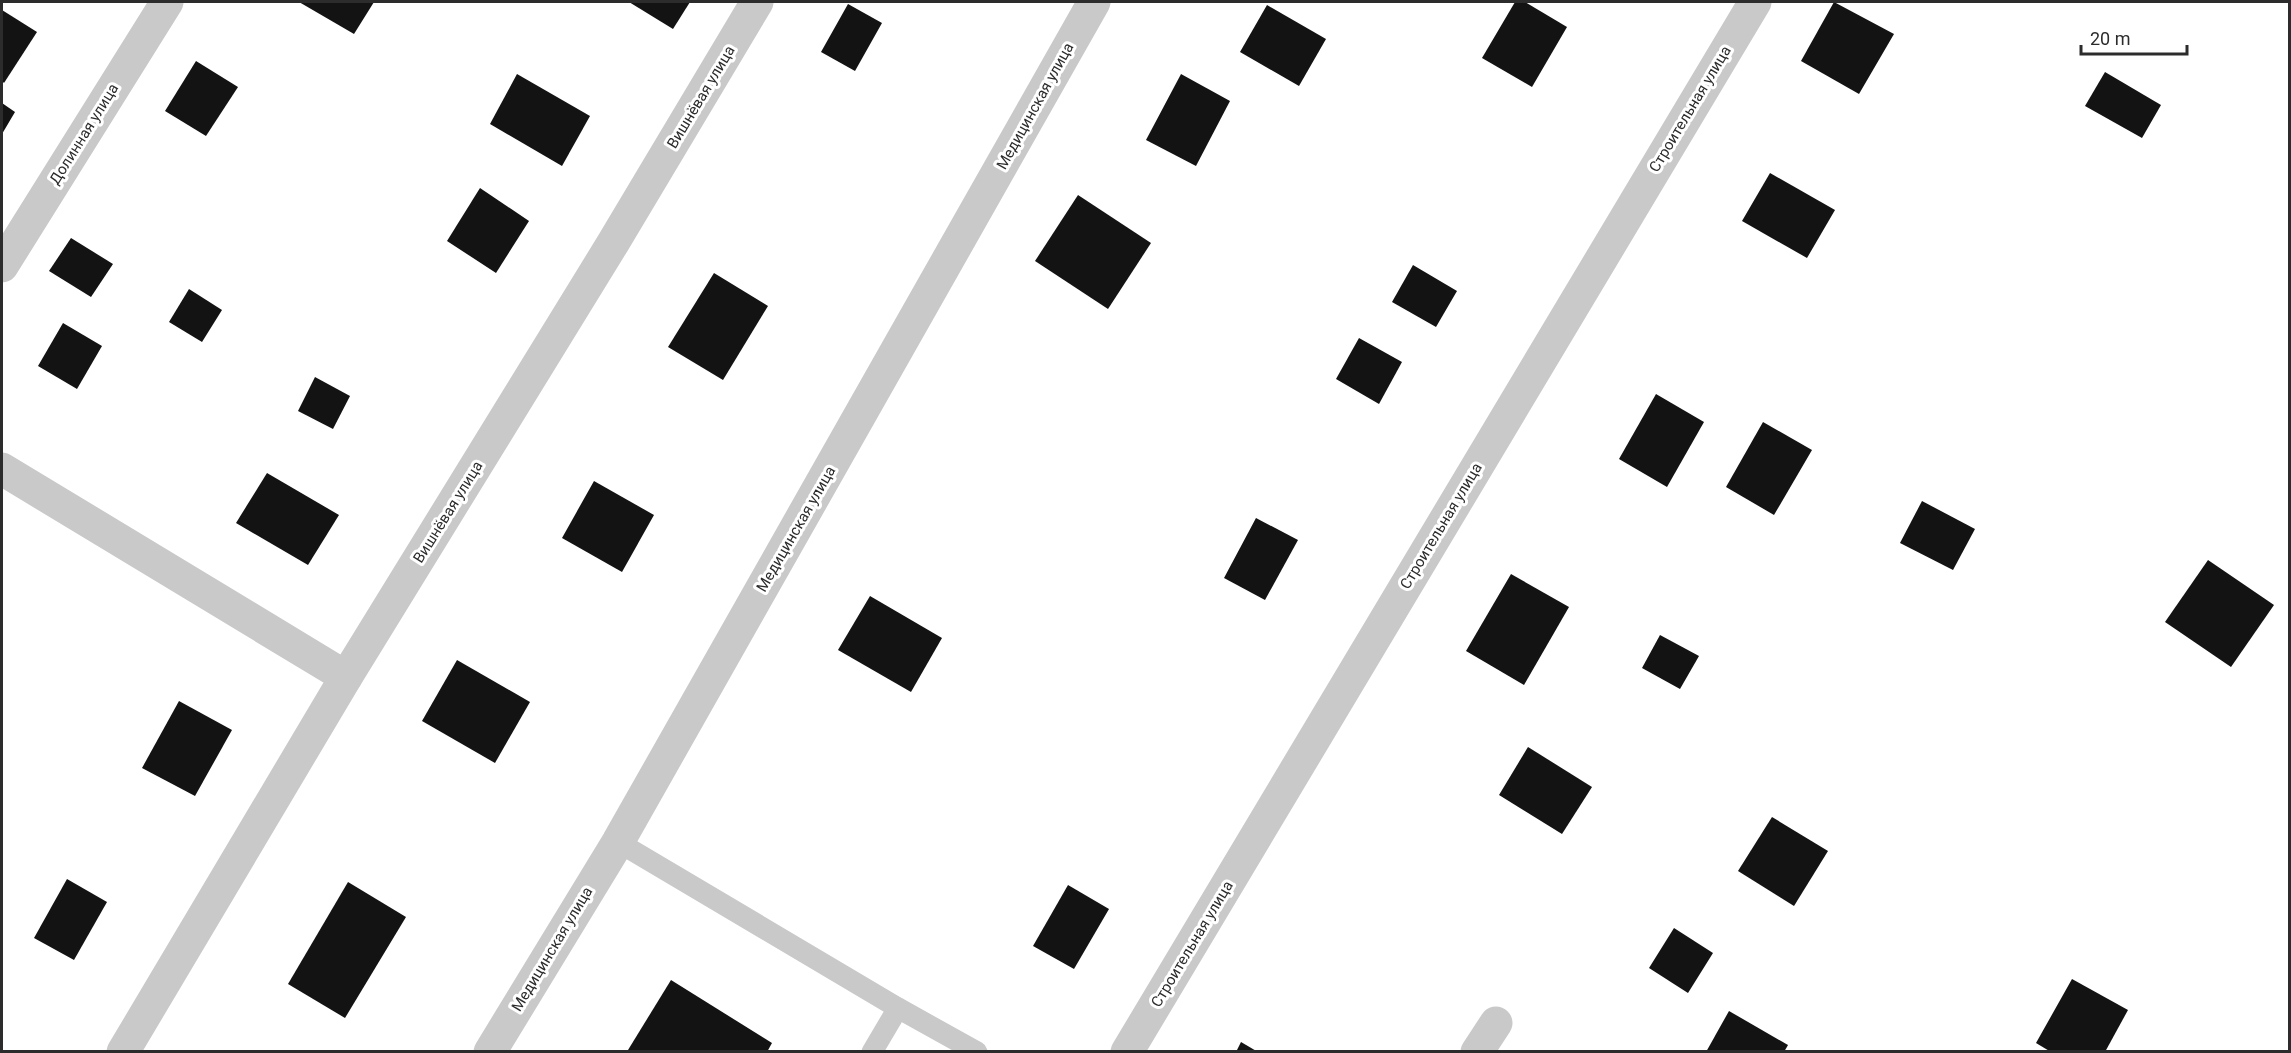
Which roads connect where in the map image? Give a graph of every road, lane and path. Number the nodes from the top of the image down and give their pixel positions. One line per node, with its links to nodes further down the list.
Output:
1 (167, 2): 5 (street, Долинная улица)
2 (758, 2): 7 (street, Вишнёвая улица)
3 (1094, 2): 8 (street, Медицинская улица)
4 (1755, 2): 15 (street, Строительная улица)
5 (2, 266)
6 (2, 469): 7 (street)
7 (346, 677): 11 (street, Вишнёвая улица)
8 (618, 842): 9 (lane); 12 (street, Медицинская улица)
9 (898, 1008): 13 (lane); 14 (lane)
10 (1496, 1023): 16 (street)
11 (123, 1052)
12 (490, 1052)
13 (872, 1052)
14 (976, 1052)
15 (1127, 1052)
16 (1477, 1052)

